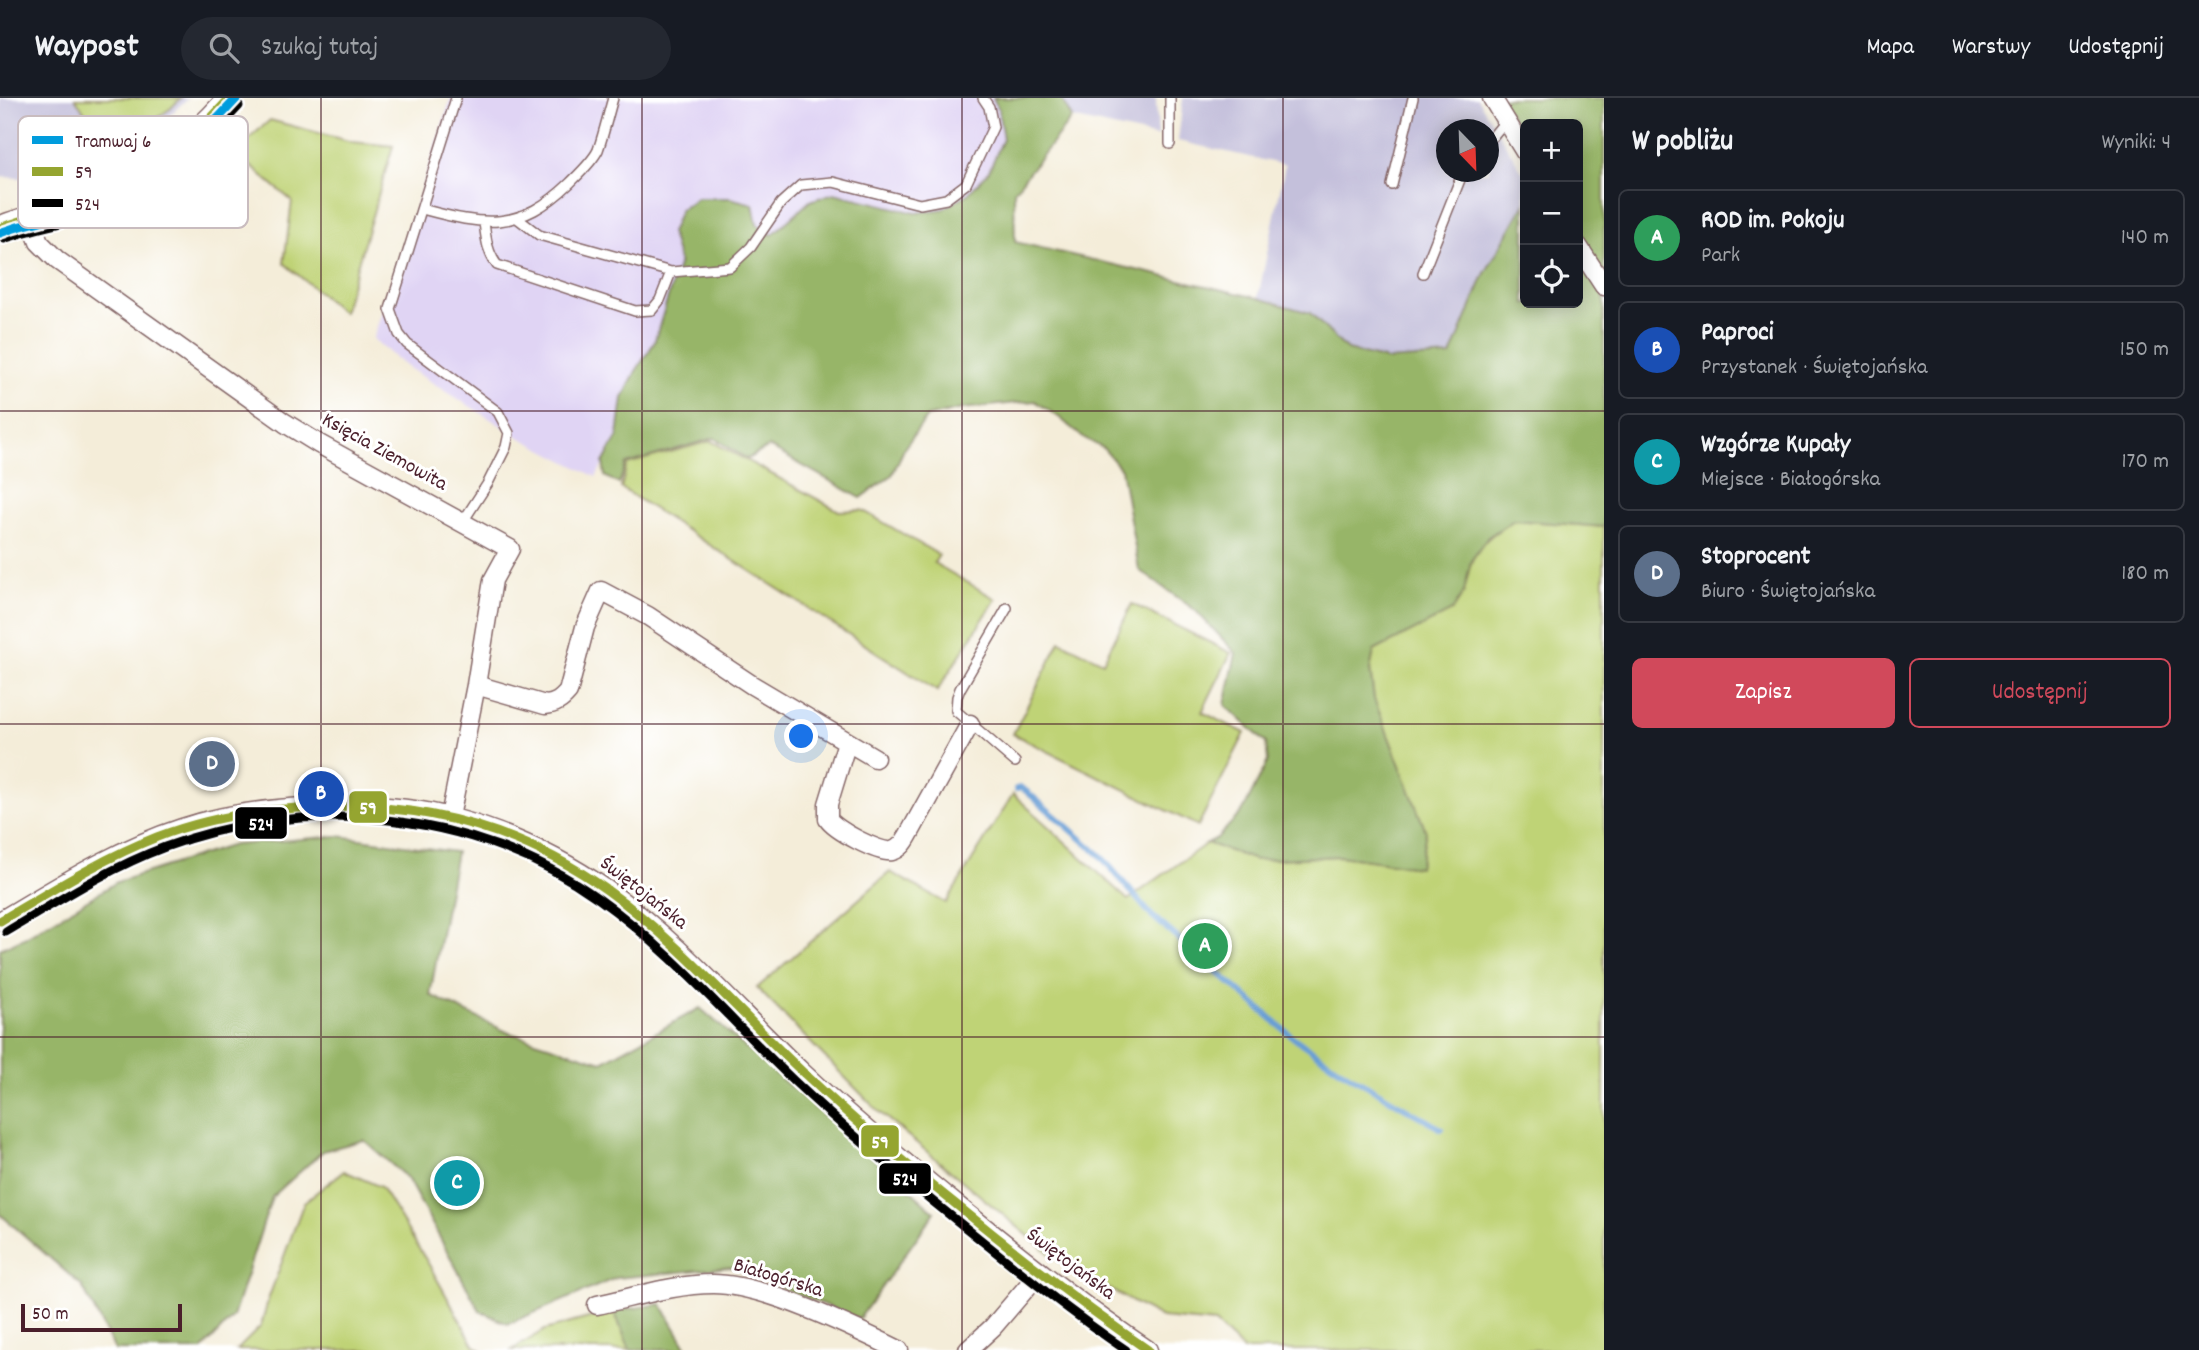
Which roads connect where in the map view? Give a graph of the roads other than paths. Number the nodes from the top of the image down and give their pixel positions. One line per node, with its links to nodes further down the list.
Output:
1 (230, 98): 8 (street)
2 (457, 98): 15 (lane)
3 (613, 98): 16 (lane)
4 (983, 98): 22 (lane)
5 (1170, 98): 12 (lane)
6 (1413, 98): 14 (lane)
7 (1492, 98): 9 (street)
8 (211, 116)
9 (1507, 119): 10 (lane); 11 (street)
10 (1499, 129)
11 (1520, 143)
12 (1170, 144)
13 (1459, 182): 23 (lane)
14 (1392, 185)
15 (422, 209): 18 (lane); 25 (lane)
16 (517, 218): 18 (lane); 22 (lane)
17 (18, 222): 19 (street)
18 (485, 222): 22 (lane)
19 (0, 228)
20 (34, 228): 25 (street, Księcia Ziemowita)
21 (1583, 254): 24 (street)
22 (671, 272)
23 (1423, 273)
24 (1604, 286)
25 (462, 523): 27 (street, Księcia Ziemowita)
26 (1007, 608): 28 (lane)
27 (476, 685): 29 (street); 32 (street, Księcia Ziemowita)
28 (970, 724): 29 (street); 31 (lane)
29 (847, 742): 30 (street)
30 (875, 758)
31 (1015, 762)
32 (450, 817): 33 (street, Świętojańska); 34 (street, Świętojańska)
33 (0, 921)
34 (1040, 1272): 37 (street); 38 (street, Świętojańska)
35 (597, 1305): 36 (street, Białogórska)
36 (899, 1350)
37 (968, 1350)
38 (1148, 1350)

